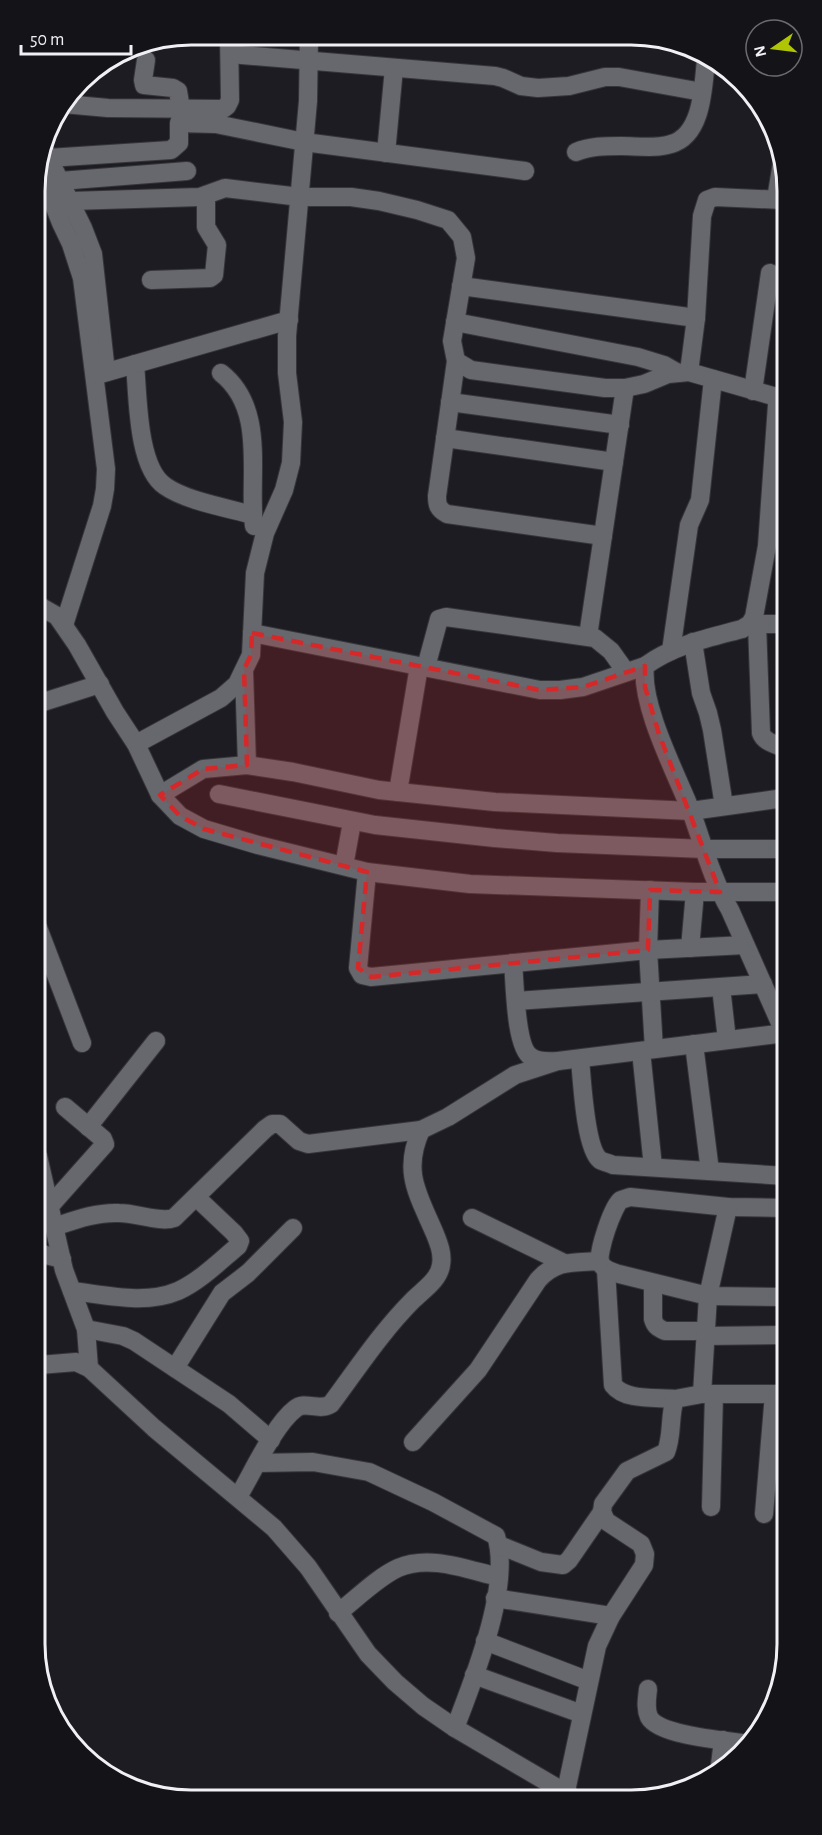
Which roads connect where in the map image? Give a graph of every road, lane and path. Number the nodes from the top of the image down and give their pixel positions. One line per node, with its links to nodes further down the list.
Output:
1 (230, 45): 3 (street)
2 (309, 45): 5 (street)
3 (230, 54): 5 (street); 10 (street)
4 (146, 60): 10 (street)
5 (310, 60): 7 (street); 11 (street)
6 (705, 66): 8 (street)
7 (394, 68): 8 (street); 13 (street)
8 (702, 92): 12 (street)
9 (74, 105): 10 (street)
10 (180, 116): 11 (street); 14 (street)
11 (304, 142): 13 (street); 21 (street)
12 (576, 152)
13 (386, 153): 18 (street)
14 (49, 157)
15 (48, 163): 19 (street)
16 (47, 167): 34 (street)
17 (187, 171): 19 (street)
18 (525, 171)
19 (60, 181): 23 (street)
20 (206, 195): 21 (street); 23 (street); 25 (street)
21 (300, 197): 26 (street); 28 (street)
22 (777, 200): 27 (street)
23 (70, 201): 34 (street)
24 (770, 273): 37 (street)
25 (151, 280)
26 (461, 286): 27 (street); 29 (street)
27 (696, 318): 33 (street)
28 (289, 320): 31 (street); 46 (street)
29 (455, 322): 30 (street); 33 (street)
30 (456, 361): 36 (street); 39 (street)
31 (135, 364): 34 (street); 44 (street)
32 (221, 373): 44 (street)
33 (684, 373): 35 (street); 36 (street)
34 (100, 374): 50 (street)
35 (713, 379): 37 (street); 54 (street)
36 (625, 388): 41 (street)
37 (753, 391): 38 (street)
38 (777, 397)
39 (450, 402): 41 (street); 42 (street)
40 (777, 405): 48 (street)
41 (620, 425): 43 (street)
42 (445, 438): 43 (street); 45 (street)
43 (614, 462): 45 (street)
44 (253, 515): 46 (street)
45 (603, 536): 52 (street)
46 (260, 554): 51 (street)
47 (45, 609): 50 (street)
48 (753, 624): 49 (street); 53 (street); 62 (street)
49 (777, 624)
50 (63, 625): 59 (street)
51 (252, 633): 55 (street); 57 (street)
52 (588, 636): 55 (street); 58 (street)
53 (693, 642): 54 (street); 68 (street)
54 (671, 651): 56 (street)
55 (422, 666): 58 (street); 64 (street)
56 (645, 666): 58 (street); 69 (street)
57 (244, 669): 61 (street); 63 (street)
58 (626, 672)
59 (100, 684): 60 (street); 61 (street)
60 (45, 701)
61 (136, 744): 66 (street)
62 (777, 745)
63 (247, 765): 64 (street); 66 (street)
64 (398, 792): 69 (street)
65 (219, 794): 70 (street)
66 (160, 795): 73 (street)
67 (777, 799): 68 (street)
68 (724, 806): 69 (street)
69 (691, 811): 71 (street)
70 (352, 822): 71 (street); 73 (street)
71 (705, 849): 72 (street); 77 (street)
72 (777, 849)
73 (344, 866): 74 (street)
74 (367, 872): 75 (street); 83 (street)
75 (650, 890): 76 (street); 82 (street)
76 (695, 892): 77 (street); 81 (street)
77 (720, 892): 78 (street); 79 (street)
78 (777, 892)
79 (745, 945): 81 (street); 84 (street)
80 (45, 946): 92 (street)
81 (690, 948): 82 (street)
82 (648, 950): 83 (street); 86 (street)
83 (513, 963): 87 (street)
84 (763, 984): 85 (street); 88 (street)
85 (721, 987): 86 (street); 90 (street)
86 (650, 992): 87 (street); 94 (street)
87 (516, 1001): 96 (street)
88 (777, 1015)
89 (777, 1034): 90 (street)
90 (727, 1040): 93 (street)
91 (156, 1041): 98 (street)
92 (82, 1042)
93 (694, 1044): 94 (street); 101 (street)
94 (648, 1050): 95 (street); 100 (street)
95 (580, 1059): 96 (street); 100 (street)
96 (558, 1061): 99 (street)
97 (65, 1107): 98 (street)
98 (88, 1127): 105 (street)
99 (421, 1130): 104 (street); 129 (street)
100 (653, 1167): 101 (street)
101 (710, 1171): 102 (street)
102 (777, 1175)
103 (45, 1188): 105 (street)
104 (196, 1197): 109 (street); 116 (street)
105 (49, 1207): 109 (street)
106 (728, 1208): 107 (street); 114 (street); 117 (street)
107 (777, 1208)
108 (472, 1218): 113 (street)
109 (54, 1227): 112 (street)
110 (293, 1228): 124 (street)
111 (45, 1255): 112 (street)
112 (62, 1259): 116 (street)
113 (564, 1263): 114 (street); 130 (street)
114 (603, 1266): 115 (street); 127 (street)
115 (653, 1282): 117 (street); 120 (street)
116 (72, 1291): 119 (street)
117 (708, 1296): 118 (street); 120 (street)
118 (777, 1298)
119 (86, 1329): 123 (street); 124 (street)
120 (705, 1334): 121 (street); 125 (street)
121 (777, 1335)
122 (45, 1364): 123 (street)
123 (89, 1368): 132 (street)
124 (176, 1368): 129 (street)
125 (708, 1394): 126 (street); 127 (street); 133 (street)
126 (777, 1394)
127 (675, 1398): 134 (street)
128 (777, 1439): 135 (street)
129 (271, 1440): 131 (street)
130 (413, 1442)
131 (257, 1463): 132 (street); 136 (street)
132 (238, 1497): 139 (street)
133 (711, 1507)
134 (602, 1512): 136 (street); 140 (street)
135 (764, 1514)
136 (499, 1545): 137 (street)
137 (499, 1577): 138 (street); 139 (street)
138 (495, 1598): 140 (street); 141 (street)
139 (338, 1613): 146 (street)
140 (611, 1616): 143 (street)
141 (485, 1641): 142 (street); 143 (street)
142 (474, 1675): 145 (street); 146 (street)
143 (588, 1681): 145 (street)
144 (648, 1689): 147 (street)
145 (582, 1714): 151 (street)
146 (454, 1728): 150 (street)
147 (723, 1740): 148 (street); 149 (street)
148 (739, 1742)
149 (721, 1759)
150 (563, 1790)
151 (569, 1790)

